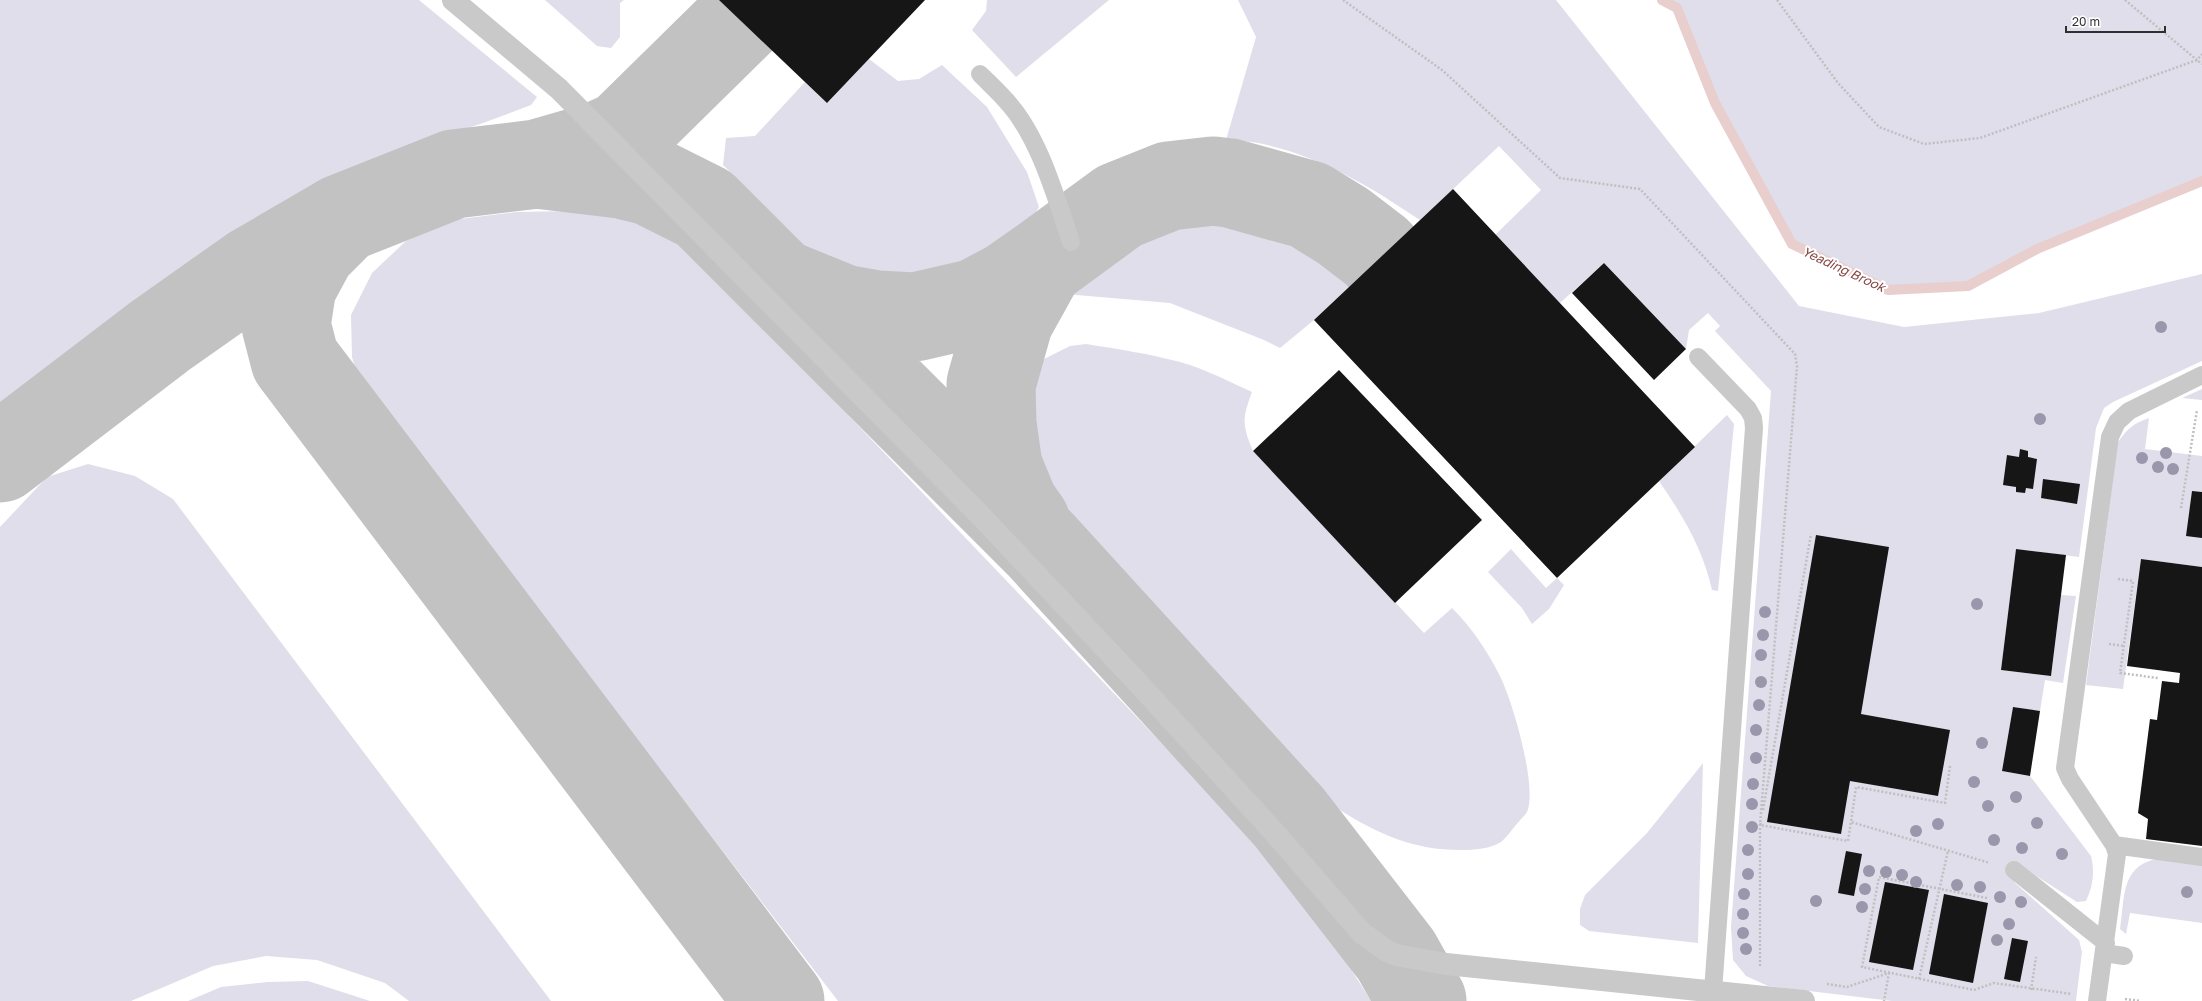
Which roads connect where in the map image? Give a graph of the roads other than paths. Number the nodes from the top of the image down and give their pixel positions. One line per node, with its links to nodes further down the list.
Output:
1 (453, 0): 13 (street)
2 (980, 74): 3 (lane)
3 (1071, 242)
4 (1698, 357): 13 (lane)
5 (2202, 375): 6 (lane)
6 (2144, 403): 7 (lane); 8 (lane)
7 (2169, 406)
8 (2114, 845): 9 (lane); 11 (lane)
9 (2202, 856)
10 (2014, 870): 11 (lane)
11 (2105, 948): 12 (lane); 14 (lane)
12 (2124, 956)
13 (1713, 991): 15 (street)
14 (2098, 999)
15 (1804, 1001)

